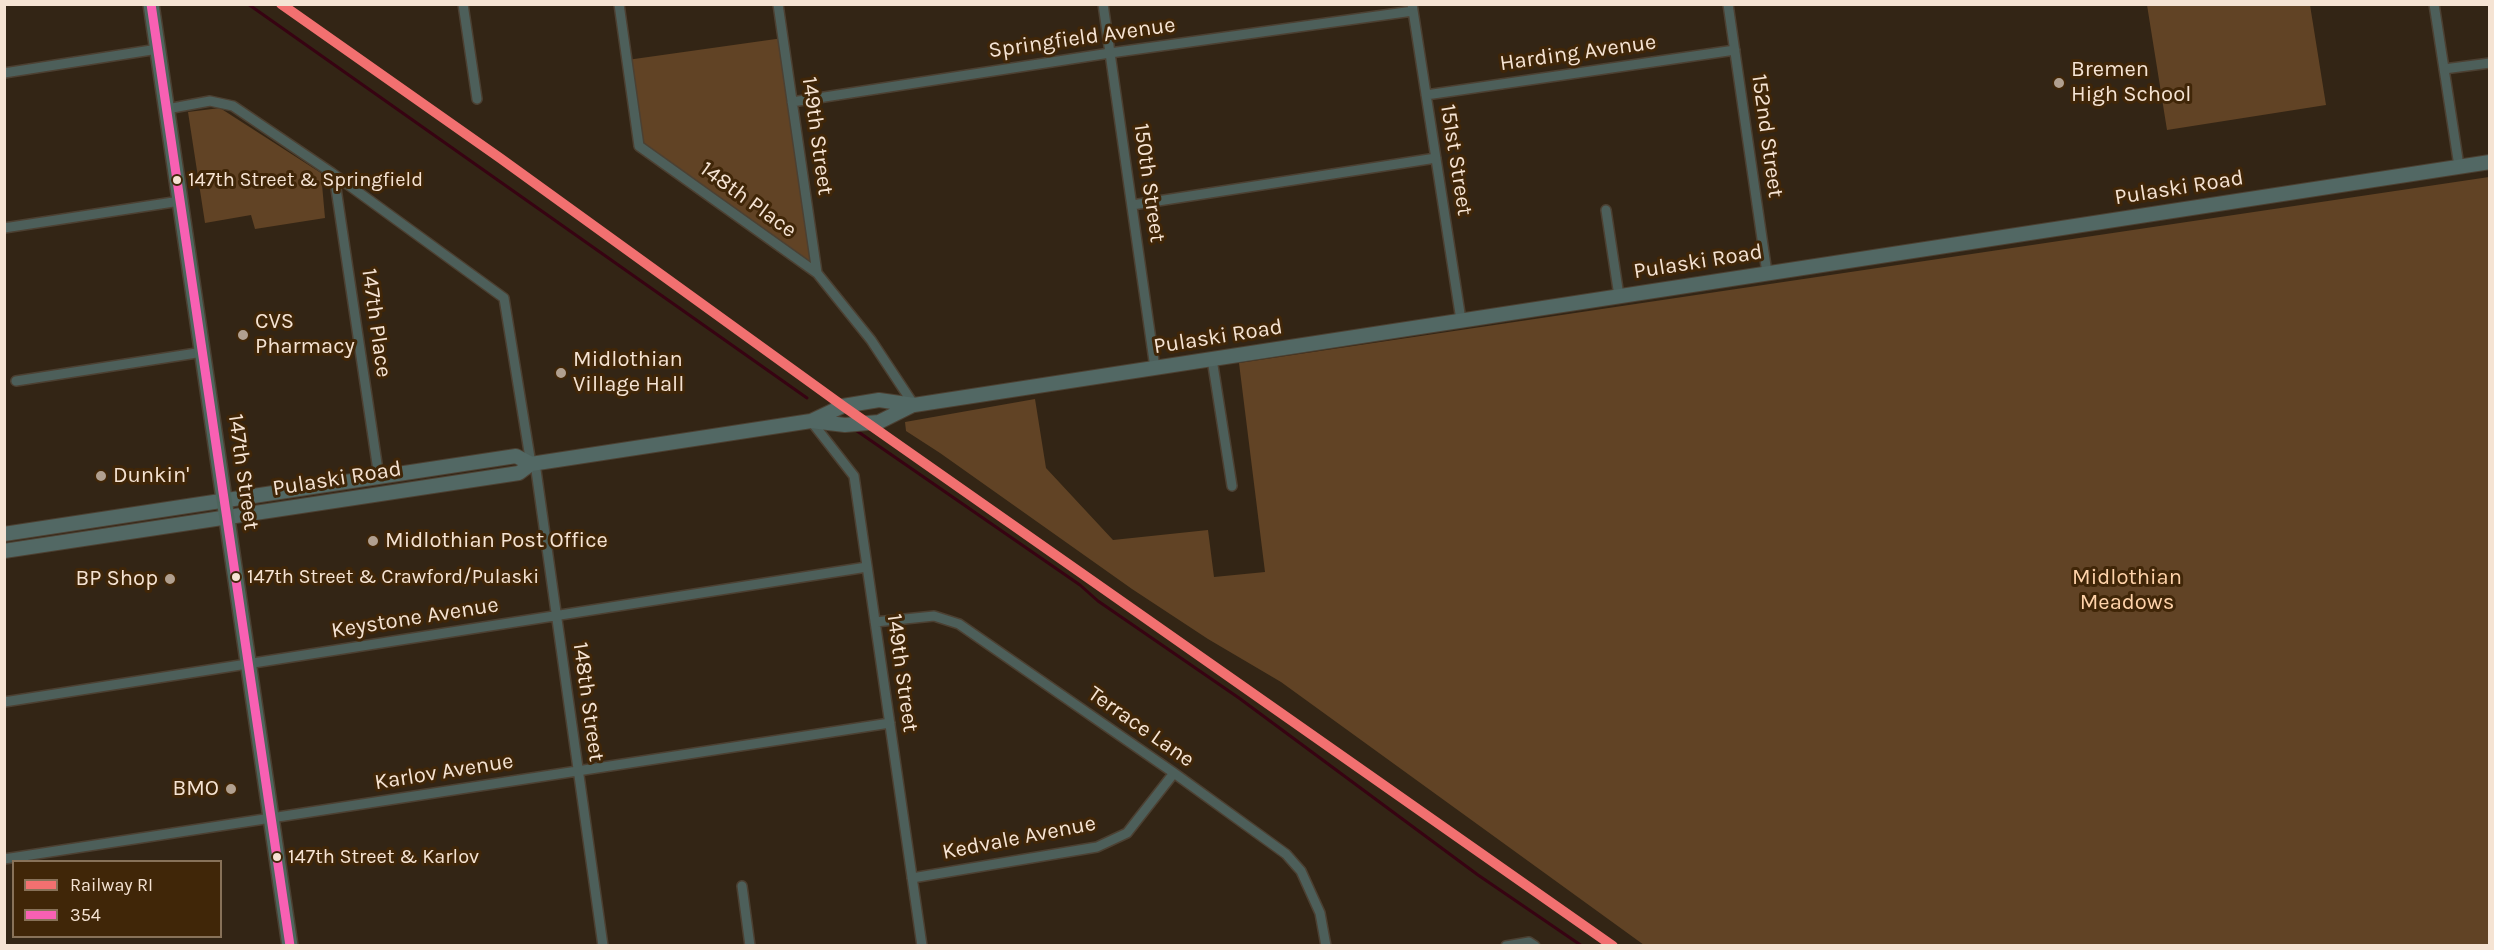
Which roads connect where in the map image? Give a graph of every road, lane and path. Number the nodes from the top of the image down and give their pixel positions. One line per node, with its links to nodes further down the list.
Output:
1 (463, 4): 16 (street)
2 (619, 4): 27 (street, 148th Place)
3 (778, 4): 17 (street, 149th Street)
4 (1103, 4): 11 (street, 150th Street)
5 (1728, 4): 10 (street, 152nd Street)
6 (2434, 4): 13 (street)
7 (148, 7): 9 (main road, 147th Street)
8 (1413, 8): 11 (street, Springfield Avenue); 15 (street, 151st Street)
9 (158, 49): 14 (street); 18 (main road, 147th Street)
10 (1735, 50): 15 (street, Harding Avenue); 28 (street, 152nd Street)
11 (1110, 53): 17 (street, Springfield Avenue); 24 (street, 150th Street)
12 (2490, 63): 13 (street)
13 (2444, 69): 21 (street)
14 (4, 73)
15 (1426, 95): 19 (street, 151st Street)
16 (477, 99)
17 (792, 102): 27 (street, 149th Street)
18 (167, 109): 22 (street); 23 (main road, 147th Street)
19 (1436, 158): 24 (street); 30 (street, 151st Street)
20 (2490, 162): 21 (main road, Pulaski Road)
21 (2459, 166): 28 (main road, Pulaski Road)
22 (334, 175): 37 (street, 148th Street); 38 (street, 147th Place)
23 (180, 201): 26 (street); 31 (main road, 147th Street)
24 (1132, 205): 33 (street, 150th Street)
25 (1606, 210): 29 (street)
26 (4, 228)
27 (817, 273): 35 (street, 148th Place)
28 (1767, 273): 29 (main road, Pulaski Road)
29 (1618, 296): 30 (main road, Pulaski Road)
30 (1461, 320): 32 (main road, Pulaski Road)
31 (203, 352): 34 (street); 40 (main road, 147th Street)
32 (1212, 359): 33 (main road, Pulaski Road); 39 (street)
33 (1155, 368): 35 (main road, Pulaski Road)
34 (16, 381)
35 (914, 405): 36 (main road, Pulaski Road); 36 (main road, Pulaski Road)
36 (811, 421): 37 (main road, Pulaski Road); 44 (street, 149th Street)
37 (533, 464): 38 (main road, Pulaski Road); 41 (main road, Pulaski Road); 45 (street, 148th Street)
38 (379, 477): 40 (main road, Pulaski Road)
39 (1232, 486)
40 (225, 500): 41 (main road, 147th Street); 42 (main road, Pulaski Road)
41 (227, 517): 43 (main road, Pulaski Road); 47 (main road, 147th Street)
42 (4, 534)
43 (4, 551)
44 (867, 567): 45 (street, Keystone Avenue); 46 (street, 149th Street)
45 (556, 616): 47 (street, Keystone Avenue); 50 (street, 148th Street)
46 (875, 622): 49 (street, 149th Street); 51 (street, Terrace Lane)
47 (248, 663): 48 (street, Keystone Avenue); 52 (main road, 147th Street)
48 (4, 702)
49 (890, 723): 50 (street, Karlov Avenue); 54 (street, 149th Street)
50 (578, 771): 52 (street, Karlov Avenue); 57 (street, 148th Street)
51 (1174, 773): 54 (street, Kedvale Avenue); 60 (street, Terrace Lane)
52 (271, 819): 53 (street, Karlov Avenue); 56 (main road, 147th Street)
53 (4, 859)
54 (912, 878): 59 (street, 149th Street)
55 (742, 886): 58 (street)
56 (290, 945)
57 (603, 945)
58 (750, 945)
59 (922, 945)
60 (1326, 945)
61 (1506, 945): 62 (street)
62 (1535, 945)

